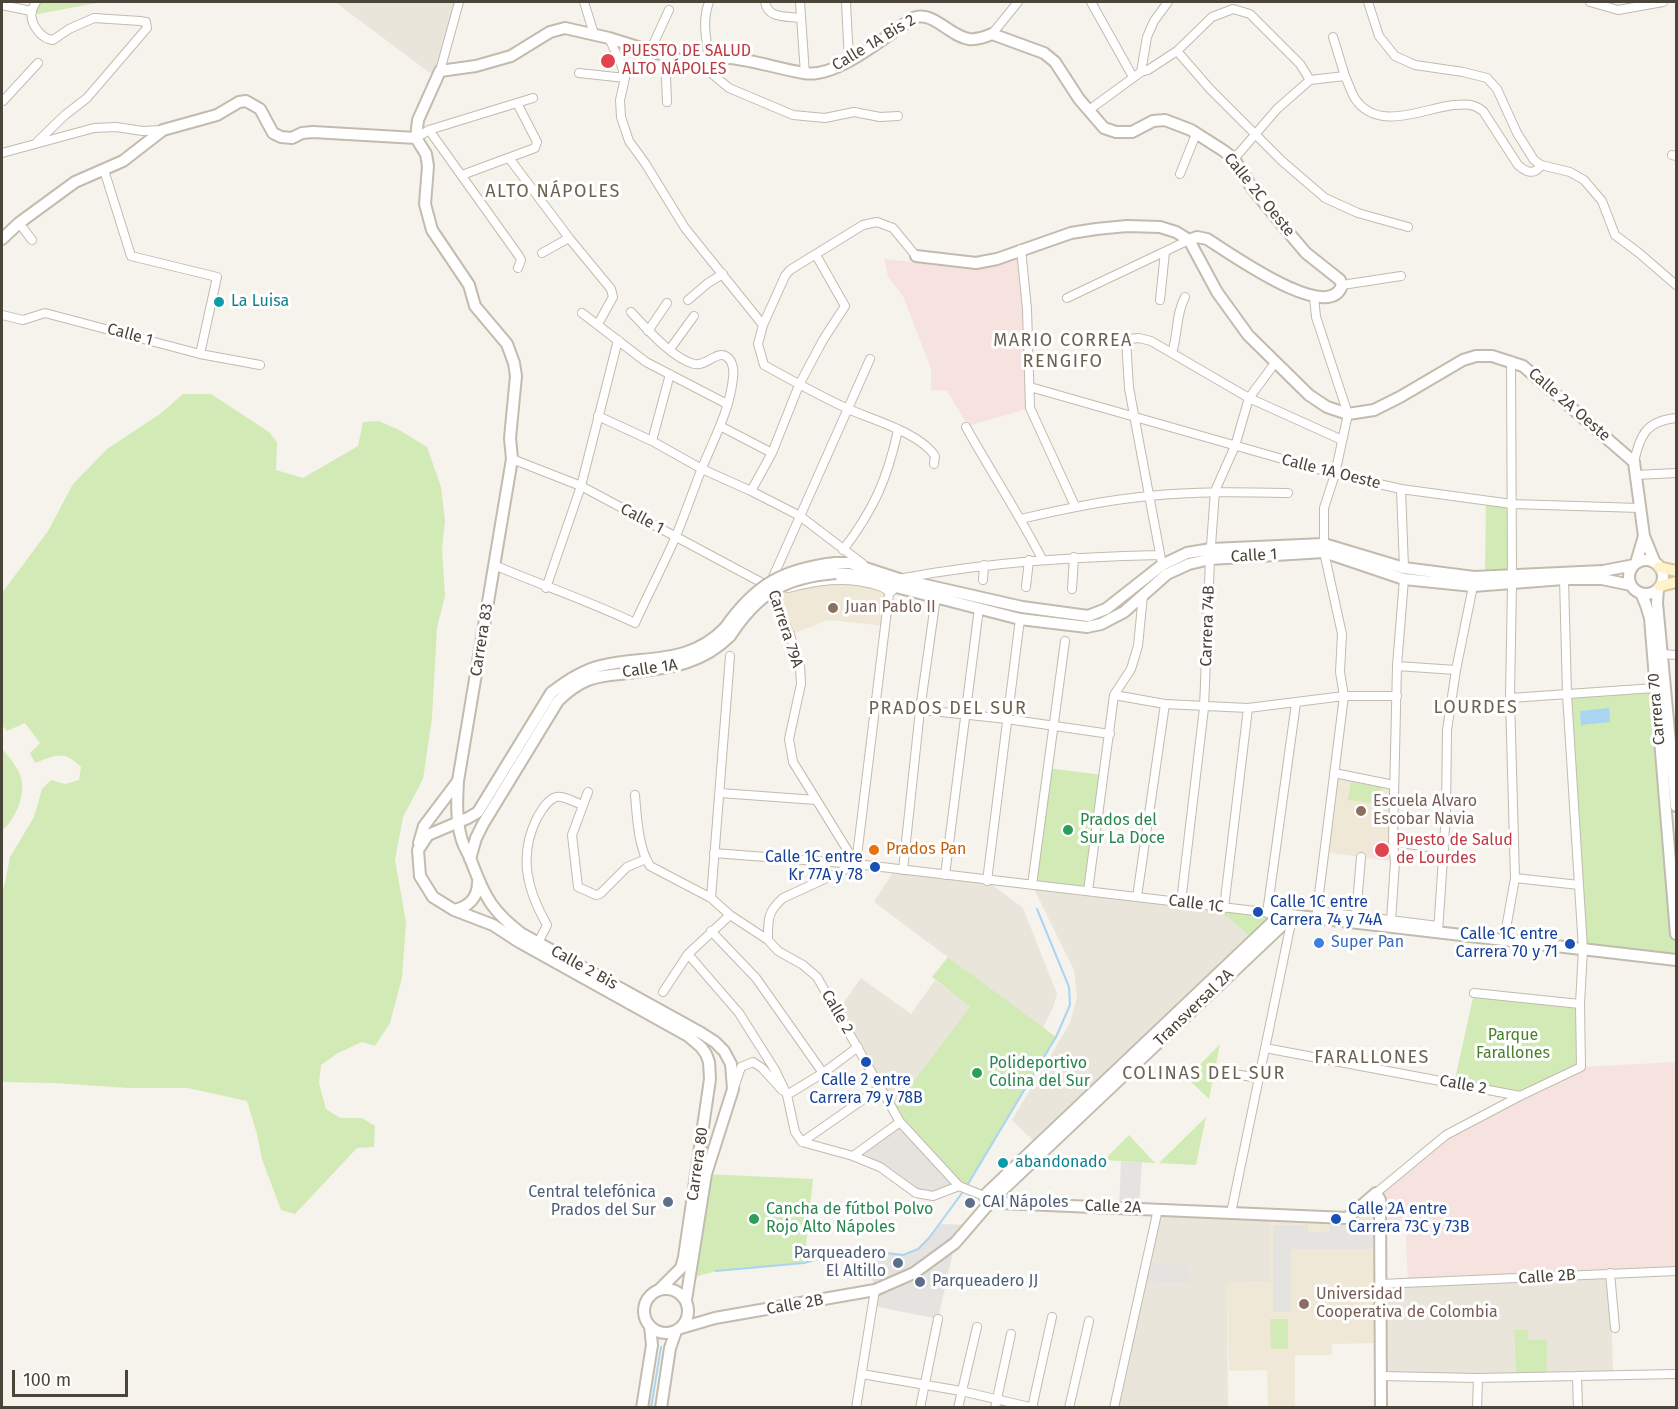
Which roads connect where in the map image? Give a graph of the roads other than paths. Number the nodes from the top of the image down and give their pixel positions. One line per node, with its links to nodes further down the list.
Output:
1 (36, 2): 16 (street)
2 (459, 2): 29 (street)
3 (584, 2): 18 (street)
4 (709, 2): 26 (street)
5 (765, 2): 17 (street)
6 (800, 2): 17 (street)
7 (846, 2): 27 (street)
8 (1018, 2): 19 (street)
9 (1091, 2): 32 (street)
10 (1168, 2): 32 (street)
11 (1368, 2): 51 (street)
12 (1590, 2): 13 (street)
13 (1664, 2)
14 (2, 5): 16 (street)
15 (669, 10): 23 (street)
16 (31, 12): 47 (street)
17 (801, 18): 31 (street)
18 (594, 34): 21 (street, Calle 1A Bis 2); 29 (street, Calle 1A Bis 2)
19 (992, 34): 22 (street, Calle 1A Bis 2); 27 (street, Calle 1A Bis 2)
20 (1333, 37): 33 (street)
21 (609, 38): 23 (street, Calle 1A Bis 2); 34 (street)
22 (1029, 47): 40 (street, Calle 2C Oeste)
23 (650, 51): 25 (street, Calle 1A Bis 2)
24 (1177, 51): 32 (street); 35 (street); 44 (street)
25 (669, 57): 26 (street, Calle 1A Bis 2); 38 (street)
26 (704, 61): 31 (street, Calle 1A Bis 2); 41 (street)
27 (849, 61): 31 (street, Calle 1A Bis 2)
28 (38, 63): 37 (street)
29 (440, 71): 46 (street)
30 (579, 73): 34 (street)
31 (805, 74)
32 (1137, 74): 40 (street)
33 (1345, 76): 35 (street); 51 (street)
34 (625, 78): 67 (street)
35 (1310, 80): 44 (street)
36 (533, 98): 39 (street)
37 (2, 99)
38 (667, 102)
39 (517, 103): 43 (street); 49 (street)
40 (1089, 110): 45 (street, Calle 2C Oeste)
41 (898, 116)
42 (163, 130): 46 (street); 47 (street); 52 (street)
43 (429, 130): 46 (street); 54 (street)
44 (1255, 133): 50 (street); 56 (street)
45 (1196, 134): 50 (street, Calle 2C Oeste); 53 (street)
46 (416, 138): 111 (street, Carrera 83)
47 (37, 142): 48 (street)
48 (2, 153)
49 (509, 158): 54 (street); 57 (street)
50 (1234, 159): 69 (street, Calle 2C Oeste)
51 (1541, 165): 70 (street)
52 (104, 170): 55 (street); 89 (street)
53 (1180, 174)
54 (462, 175): 66 (street)
55 (19, 223): 58 (street); 59 (street)
56 (1407, 227)
57 (569, 238): 63 (street); 81 (street)
58 (2, 239)
59 (32, 240)
60 (1189, 240): 61 (street); 62 (street); 72 (street); 92 (street)
61 (1021, 249): 65 (street); 96 (street)
62 (1165, 252): 73 (street); 75 (street)
63 (542, 254)
64 (816, 255): 65 (street); 82 (street); 95 (street)
65 (916, 256)
66 (518, 267)
67 (723, 273): 74 (street); 82 (street)
68 (1401, 276): 69 (street)
69 (1342, 285): 72 (street)
70 (1677, 285)
71 (1185, 297): 88 (street)
72 (1314, 297): 100 (street)
73 (1067, 298)
74 (688, 300)
75 (1160, 300)
76 (667, 303): 83 (street)
77 (631, 312): 83 (street)
78 (582, 314): 81 (street)
79 (2, 315): 89 (street, Calle 1)
80 (694, 316): 87 (street)
81 (598, 324): 85 (street)
82 (764, 325): 95 (street)
83 (648, 331): 87 (street)
84 (1126, 339): 86 (street); 88 (street); 102 (street)
85 (618, 340): 94 (street); 101 (street)
86 (1102, 342)
87 (670, 349): 98 (street)
88 (1172, 353): 97 (street)
89 (200, 354): 93 (street, Calle 1)
90 (870, 359): 99 (street, Carrera 79A)
91 (1511, 361): 100 (street, Calle 2A Oeste); 113 (street, Calle 2A Oeste); 123 (street)
92 (1275, 363): 97 (street, Carrera 74B); 100 (street)
93 (260, 365)
94 (670, 374): 98 (street); 108 (street)
95 (799, 385): 99 (street); 110 (street)
96 (1030, 387): 102 (street, Calle 1A Oeste); 124 (street)
97 (1249, 398): 107 (street); 109 (street, Carrera 74B)
98 (727, 404): 104 (street)
99 (848, 409): 106 (street); 126 (street, Carrera 79A)
100 (1348, 414): 107 (street)
101 (598, 416): 108 (street, Calle 1); 117 (street)
102 (1135, 417): 109 (street, Calle 1A Oeste); 122 (street)
103 (1677, 418): 113 (street)
104 (720, 426): 110 (street); 114 (street)
105 (966, 428): 127 (street)
106 (898, 430): 112 (street); 131 (street)
107 (1342, 440): 116 (street)
108 (652, 441): 114 (street, Calle 1)
109 (1235, 446): 116 (street, Calle 1A Oeste); 120 (street, Carrera 74B)
110 (772, 453): 119 (street)
111 (512, 459): 117 (street, Calle 1); 138 (street, Carrera 83)
112 (934, 464)
113 (1635, 468): 115 (street); 125 (street)
114 (702, 469): 119 (street, Calle 1); 129 (street)
115 (1677, 473)
116 (1335, 474): 118 (street, Calle 1A Oeste); 130 (street)
117 (581, 486): 129 (street, Calle 1); 156 (street)
118 (1401, 489): 123 (street, Calle 1A Oeste); 145 (street)
119 (751, 491): 126 (street, Calle 1)
120 (1215, 491): 121 (street); 122 (street); 132 (street, Carrera 74B)
121 (1288, 493)
122 (1148, 496): 124 (street); 136 (street)
123 (1512, 504): 125 (street, Calle 1A Oeste); 146 (street)
124 (1075, 506): 127 (street)
125 (1640, 508): 128 (street)
126 (800, 516): 131 (street, Calle 1); 151 (street, Carrera 79A)
127 (1021, 519): 134 (street)
128 (1644, 536): 137 (street); 140 (street)
129 (675, 537): 151 (street, Calle 1); 156 (street)
130 (1324, 548): 132 (street, Calle 1); 145 (street, Calle 1); 174 (street)
131 (843, 550): 142 (street, Calle 1)
132 (1210, 554): 136 (street, Calle 1); 161 (street, Calle 1); 180 (street, Carrera 74B)
133 (1074, 557): 134 (street, Calle 1); 136 (street, Calle 1); 157 (street)
134 (1042, 559): 135 (street, Calle 1)
135 (1029, 560): 139 (street, Calle 1); 154 (street)
136 (1161, 560): 158 (street, Calle 1)
137 (1635, 564): 140 (street); 146 (street, Calle 1); 150 (street)
138 (494, 565): 156 (street); 189 (street, Carrera 83)
139 (984, 565): 143 (street, Calle 1); 148 (street)
140 (1657, 565): 144 (main road); 155 (street)
141 (835, 568): 142 (street, Calle 1A); 152 (street, Calle 1A); 164 (street, Calle 1A, bridge)
142 (867, 568): 152 (street, Calle 1)
143 (946, 570): 152 (street, Calle 1); 158 (street)
144 (1677, 571)
145 (1404, 574): 146 (street, Calle 1); 153 (street, Calle 1); 169 (street)
146 (1512, 579): 147 (street, Calle 1); 153 (street, Calle 1); 176 (street)
147 (1564, 579): 150 (street, Calle 1); 173 (street)
148 (983, 580)
149 (1677, 582): 155 (main road)
150 (1631, 585): 159 (street)
151 (769, 586): 160 (street, Carrera 79A)
152 (895, 586): 158 (street, Calle 1); 160 (street, Calle 1); 178 (street)
153 (1473, 586): 170 (street)
154 (1026, 587)
155 (1659, 587): 159 (street); 166 (street, Carrera 70)
156 (546, 588)
157 (1072, 589)
158 (937, 592): 162 (street, Calle 1); 182 (street)
159 (1641, 593): 171 (street, Carrera 70)
160 (772, 595): 194 (street, Carrera 79A)
161 (1143, 595): 163 (street, Calle 1); 172 (street)
162 (979, 608): 163 (street, Calle 1); 183 (street)
163 (1020, 619): 184 (street)
164 (727, 632): 197 (street, Calle 1A); 203 (street, Calle 1A)
165 (1065, 641): 185 (street)
166 (1662, 654): 167 (street); 186 (street, Carrera 70)
167 (1677, 655)
168 (730, 656): 192 (street)
169 (1397, 666): 170 (street); 175 (street)
170 (1456, 670): 199 (street)
171 (1656, 688): 173 (street); 227 (street, Carrera 70)
172 (1114, 694): 179 (street); 187 (street)
173 (1567, 694): 176 (street); 212 (street)
174 (1344, 696): 175 (street); 177 (street); 188 (street)
175 (1397, 696): 190 (street)
176 (1510, 698): 208 (street)
177 (1296, 703): 181 (street); 219 (street)
178 (876, 705): 182 (street); 205 (street)
179 (1165, 705): 180 (street); 214 (street)
180 (1204, 708): 181 (street); 216 (street, Carrera 74B)
181 (1248, 708): 217 (street)
182 (920, 710): 183 (street); 206 (street)
183 (965, 714): 184 (street); 207 (street)
184 (1007, 719): 185 (street); 209 (street)
185 (1052, 725): 187 (street); 211 (street)
186 (1673, 729): 196 (street, Carrera 70)
187 (1110, 734): 213 (street)
188 (1334, 773): 190 (street); 222 (street)
189 (458, 780): 197 (street, Carrera 83); 200 (street)
190 (1394, 785): 198 (street)
191 (588, 792): 195 (street)
192 (720, 793): 194 (street); 201 (street)
193 (635, 795): 204 (street)
194 (816, 800): 205 (street, Carrera 79A)
195 (582, 805): 204 (street); 230 (street)
196 (1677, 806)
197 (459, 822): 200 (street, Calle 1A); 203 (street, Calle 2 Bis)
198 (1393, 842): 199 (street); 224 (street)
199 (1444, 849): 225 (street)
200 (418, 850): 218 (street, Calle 2 Bis)
201 (714, 853): 205 (street, Calle 1C); 215 (street)
202 (1361, 857): 223 (street)
203 (471, 859): 210 (street, Calle 2 Bis)
204 (646, 859): 215 (street, Calle 2)
205 (856, 864): 206 (street, Calle 1C); 228 (street)
206 (903, 870): 207 (street, Calle 1C)
207 (945, 875): 209 (street, Calle 1C)
208 (1515, 878): 212 (street); 229 (street)
209 (987, 881): 211 (street, Calle 1C)
210 (478, 882): 218 (street); 230 (street, Calle 2 Bis)
211 (1032, 885): 213 (street, Calle 1C)
212 (1579, 885): 231 (street)
213 (1088, 891): 214 (street, Calle 1C)
214 (1137, 897): 216 (street, Calle 1C)
215 (711, 898): 220 (street, Calle 2)
216 (1181, 902): 217 (street, Calle 1C)
217 (1224, 908): 219 (street, Calle 1C)
218 (454, 910): 237 (street, Calle 2 Bis)
219 (1267, 913): 221 (street, Calle 1C)
220 (730, 915): 226 (street); 228 (street, Calle 2)
221 (1287, 915): 222 (street, Calle 1C); 239 (street); 252 (street, Transversal 2A)
222 (1317, 915): 223 (street); 225 (street, Calle 1C)
223 (1356, 916): 224 (street)
224 (1392, 921): 225 (street)
225 (1438, 929): 229 (street, Calle 1C)
226 (711, 931): 232 (street); 241 (street)
227 (1677, 934)
228 (768, 940): 238 (street, Calle 2)
229 (1504, 940): 231 (street, Calle 1C)
230 (538, 943): 244 (street, Calle 2 Bis)
231 (1583, 949): 233 (street, Calle 1C); 236 (street)
232 (688, 954): 234 (street); 245 (street)
233 (1674, 961)
234 (663, 992)
235 (1473, 993): 236 (street)
236 (1580, 1004): 246 (street)
237 (688, 1036): 258 (street, Carrera 80)
238 (858, 1047): 241 (street); 243 (street, Calle 2)
239 (1265, 1048): 242 (street); 246 (street, Calle 2)
240 (1215, 1071): 242 (street)
241 (823, 1073): 245 (street)
242 (1259, 1078): 254 (street)
243 (881, 1087): 247 (street, Calle 2); 248 (street)
244 (733, 1089): 245 (street); 260 (street, Carrera 80)
245 (787, 1095): 248 (street)
246 (1520, 1096): 251 (street)
247 (900, 1122): 249 (street); 250 (street, Calle 2)
248 (802, 1142): 249 (street)
249 (853, 1156): 250 (street)
250 (958, 1186): 252 (street, Calle 2)
251 (1376, 1193): 254 (street, Calle 2A); 257 (street)
252 (989, 1198): 253 (street, Calle 2A); 259 (street)
253 (1158, 1209): 254 (street, Calle 2A); 285 (street)
254 (1231, 1213)
255 (1677, 1271): 256 (street, Calle 2B)
256 (1610, 1273): 257 (street, Calle 2B); 267 (street)
257 (1381, 1284): 273 (street)
258 (659, 1290): 260 (street); 265 (street, Carrera 80)
259 (875, 1290): 262 (street, Calle 2B); 270 (street)
260 (687, 1303): 262 (street); 268 (street, Carrera 80)
261 (1052, 1317): 283 (street)
262 (714, 1318): 268 (street, Calle 2B)
263 (938, 1319): 275 (street)
264 (1089, 1321): 284 (street)
265 (650, 1326): 268 (street); 278 (street, Carrera 80)
266 (977, 1327): 276 (street)
267 (1615, 1328)
268 (679, 1329): 279 (street, Carrera 80)
269 (1011, 1334): 277 (street)
270 (862, 1374): 275 (street); 280 (street)
271 (1677, 1374): 272 (street)
272 (1577, 1376): 274 (street); 288 (street)
273 (1380, 1377): 274 (street); 286 (street)
274 (1478, 1378): 287 (street)
275 (925, 1385): 276 (street); 281 (street)
276 (962, 1391): 277 (street); 282 (street)
277 (996, 1403): 283 (street)
278 (642, 1407)
279 (661, 1407)
280 (856, 1407)
281 (920, 1407)
282 (958, 1407)
283 (1033, 1407)
284 (1070, 1407)
285 (1114, 1407)
286 (1381, 1407)
287 (1477, 1407)
288 (1578, 1407)

